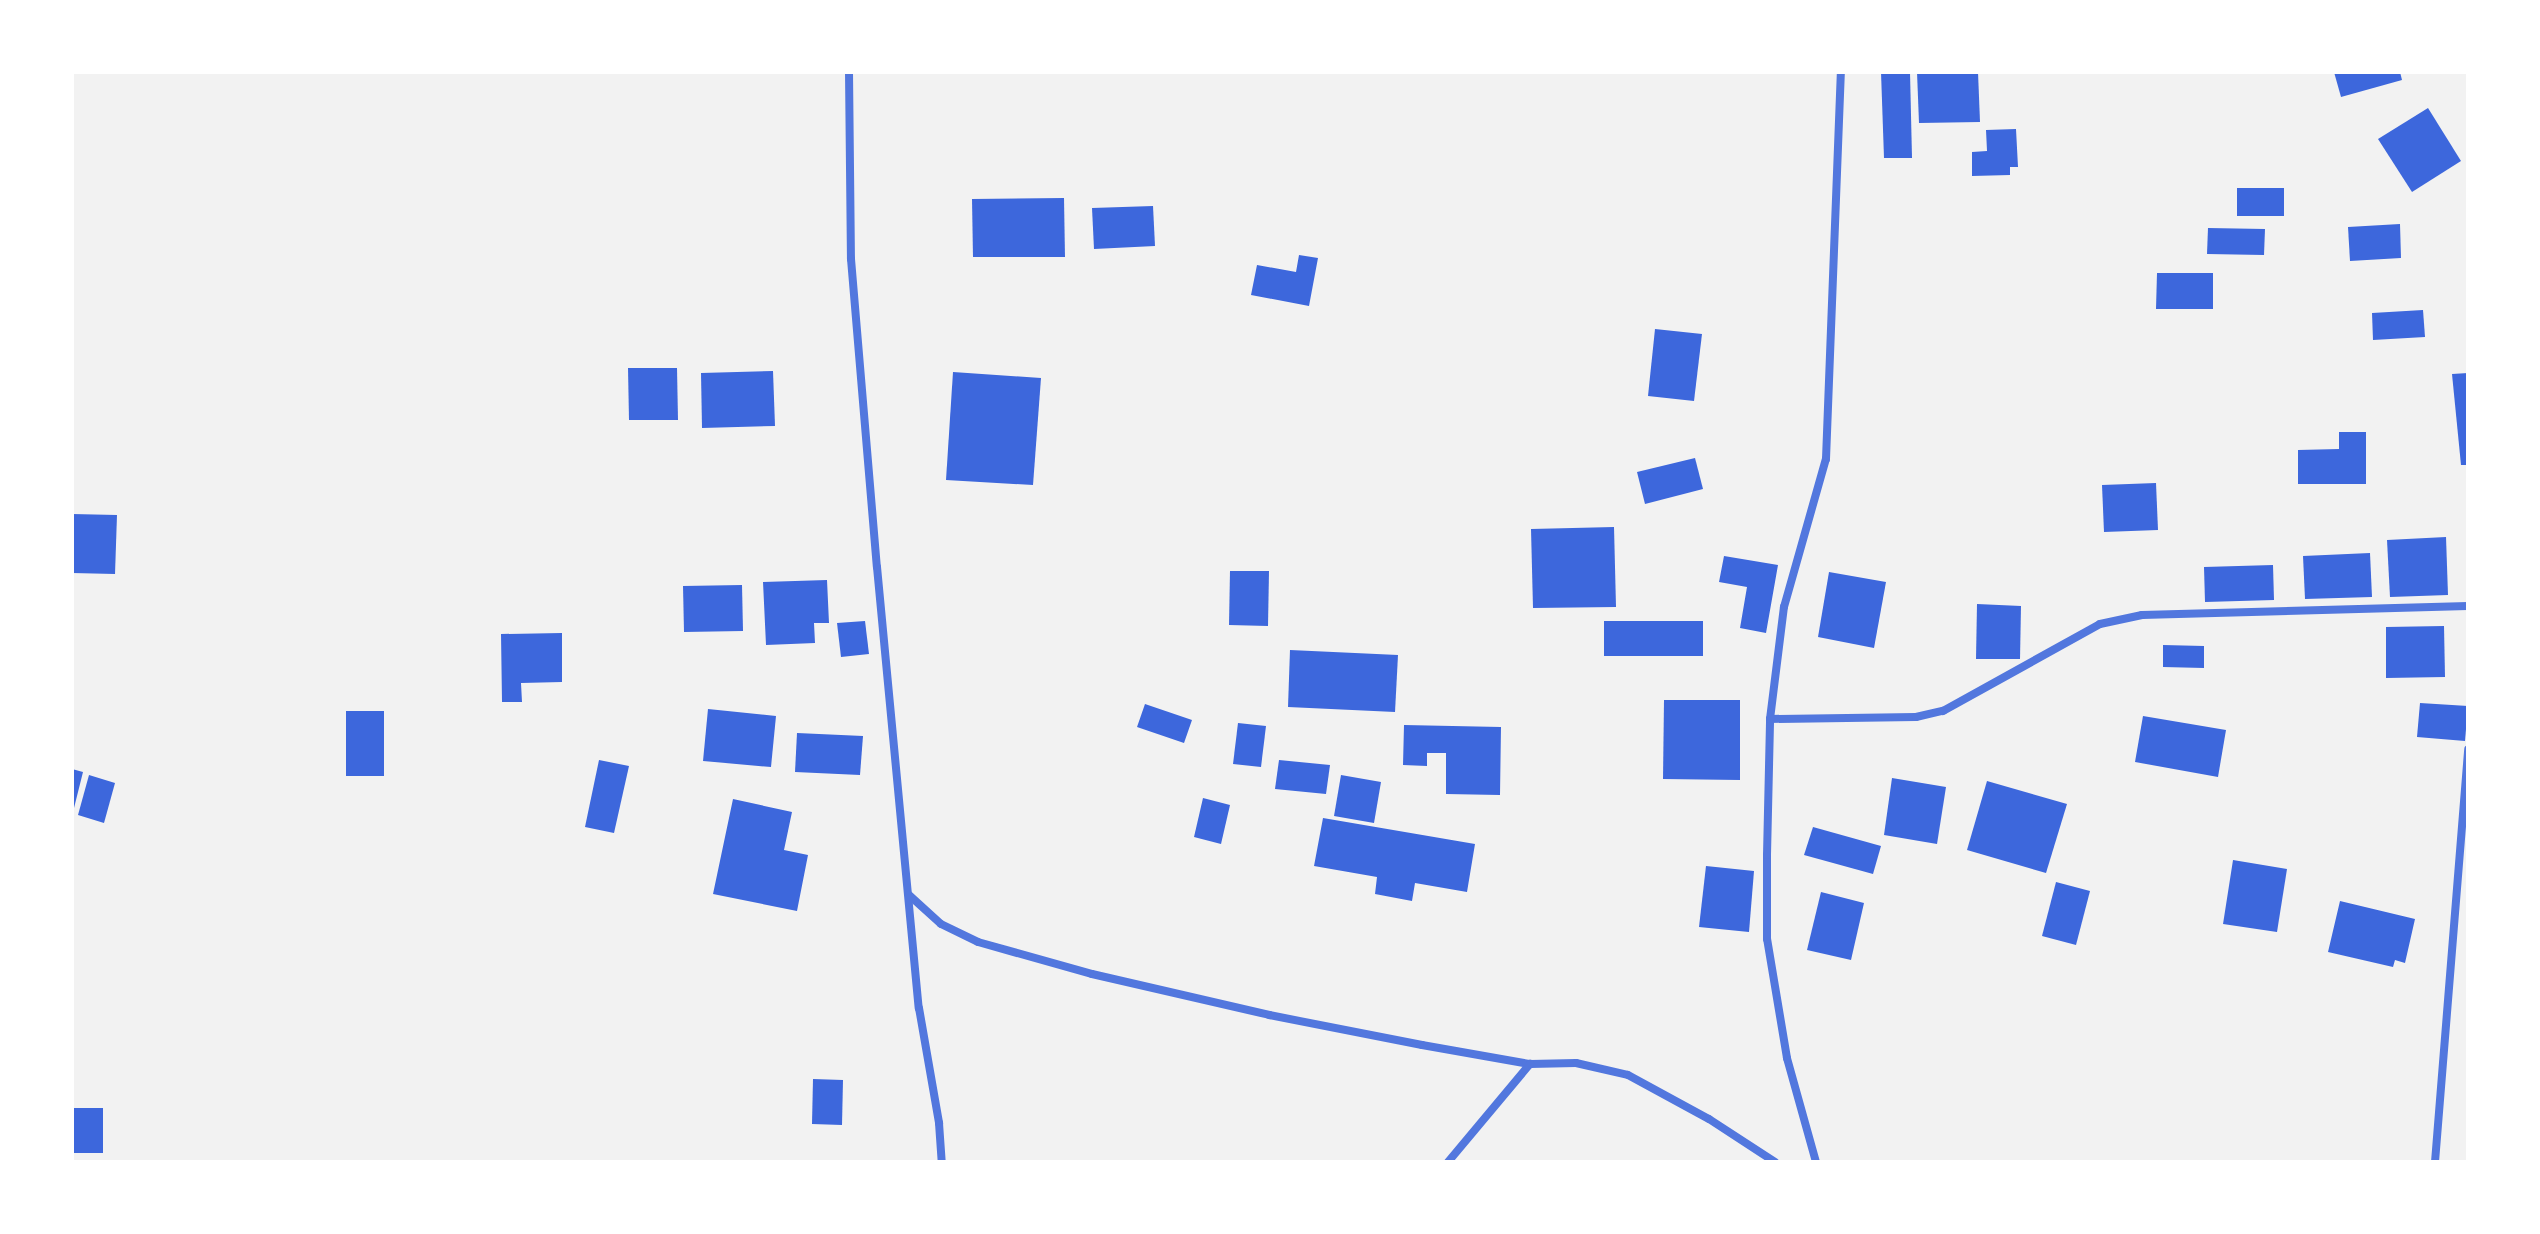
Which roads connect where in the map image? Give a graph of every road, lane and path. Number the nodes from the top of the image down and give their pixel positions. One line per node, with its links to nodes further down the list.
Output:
1 (849, 72): 6 (street)
2 (1841, 72): 4 (street)
3 (2468, 606): 4 (street)
4 (1770, 719): 11 (street)
5 (2468, 749): 12 (street)
6 (909, 895): 7 (street); 8 (street)
7 (1530, 1064): 9 (street); 10 (street)
8 (942, 1162)
9 (1448, 1162)
10 (1775, 1162)
11 (1816, 1162)
12 (2435, 1162)

